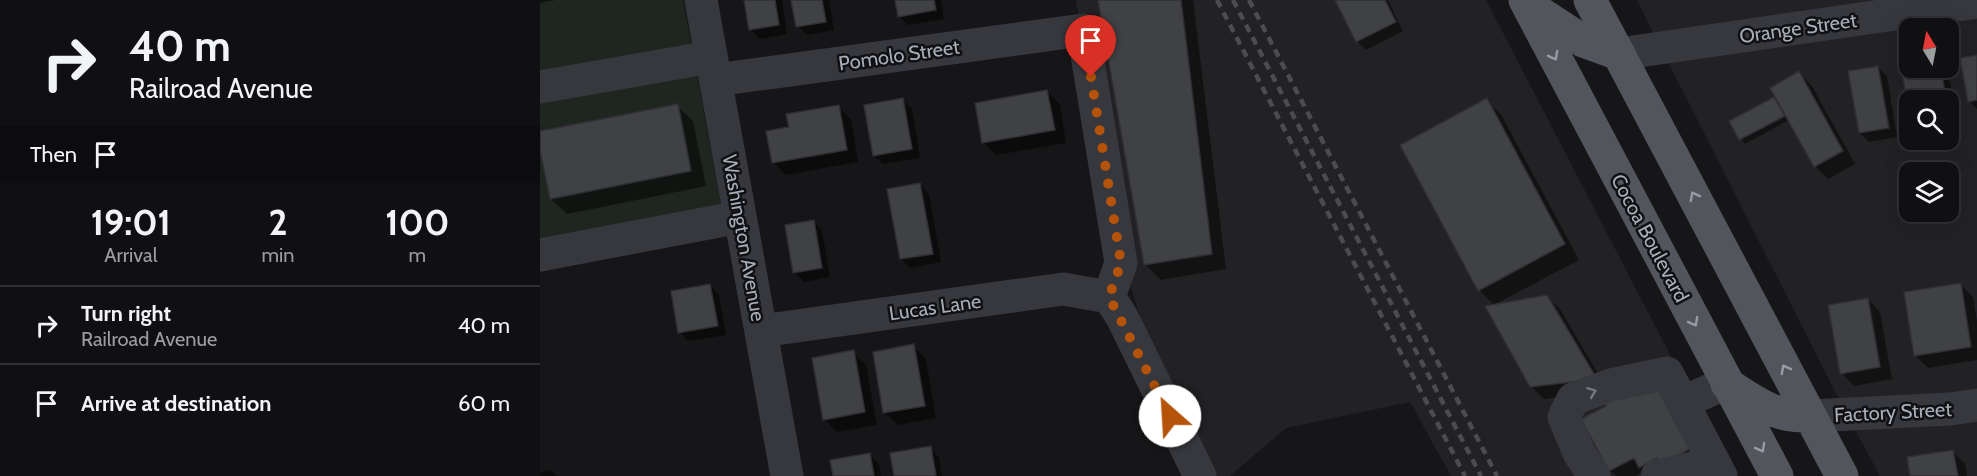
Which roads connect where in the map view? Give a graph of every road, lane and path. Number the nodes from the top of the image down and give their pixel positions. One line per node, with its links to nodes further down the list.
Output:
1 (701, 0): 6 (street, Washington Avenue)
2 (1590, 0): 5 (main road)
3 (1526, 2): 5 (main road); 12 (main road, Cocoa Boulevard, one-way to 12)
4 (1977, 2): 5 (street, Orange Street)
5 (1619, 54): 15 (main road, one-way to 5)
6 (714, 68): 7 (street, Pomolo Street); 8 (street, Washington Avenue); 10 (street, Pomolo Street)
7 (540, 87)
8 (740, 217): 9 (street); 11 (street, Washington Avenue)
9 (540, 255)
10 (1109, 297): 11 (street, Lucas Lane); 18 (street)
11 (761, 331): 17 (street, Washington Avenue)
12 (1726, 383): 13 (street); 15 (main road); 21 (main road, Cocoa Boulevard, one-way to 21)
13 (1684, 402): 16 (street); 19 (street, one-way to 13)
14 (1977, 405): 15 (street, Factory Street)
15 (1810, 416): 22 (main road)
16 (1718, 470): 20 (street)
17 (787, 476)
18 (1200, 476)
19 (1594, 476)
20 (1658, 476)
21 (1777, 476)
22 (1842, 476)

